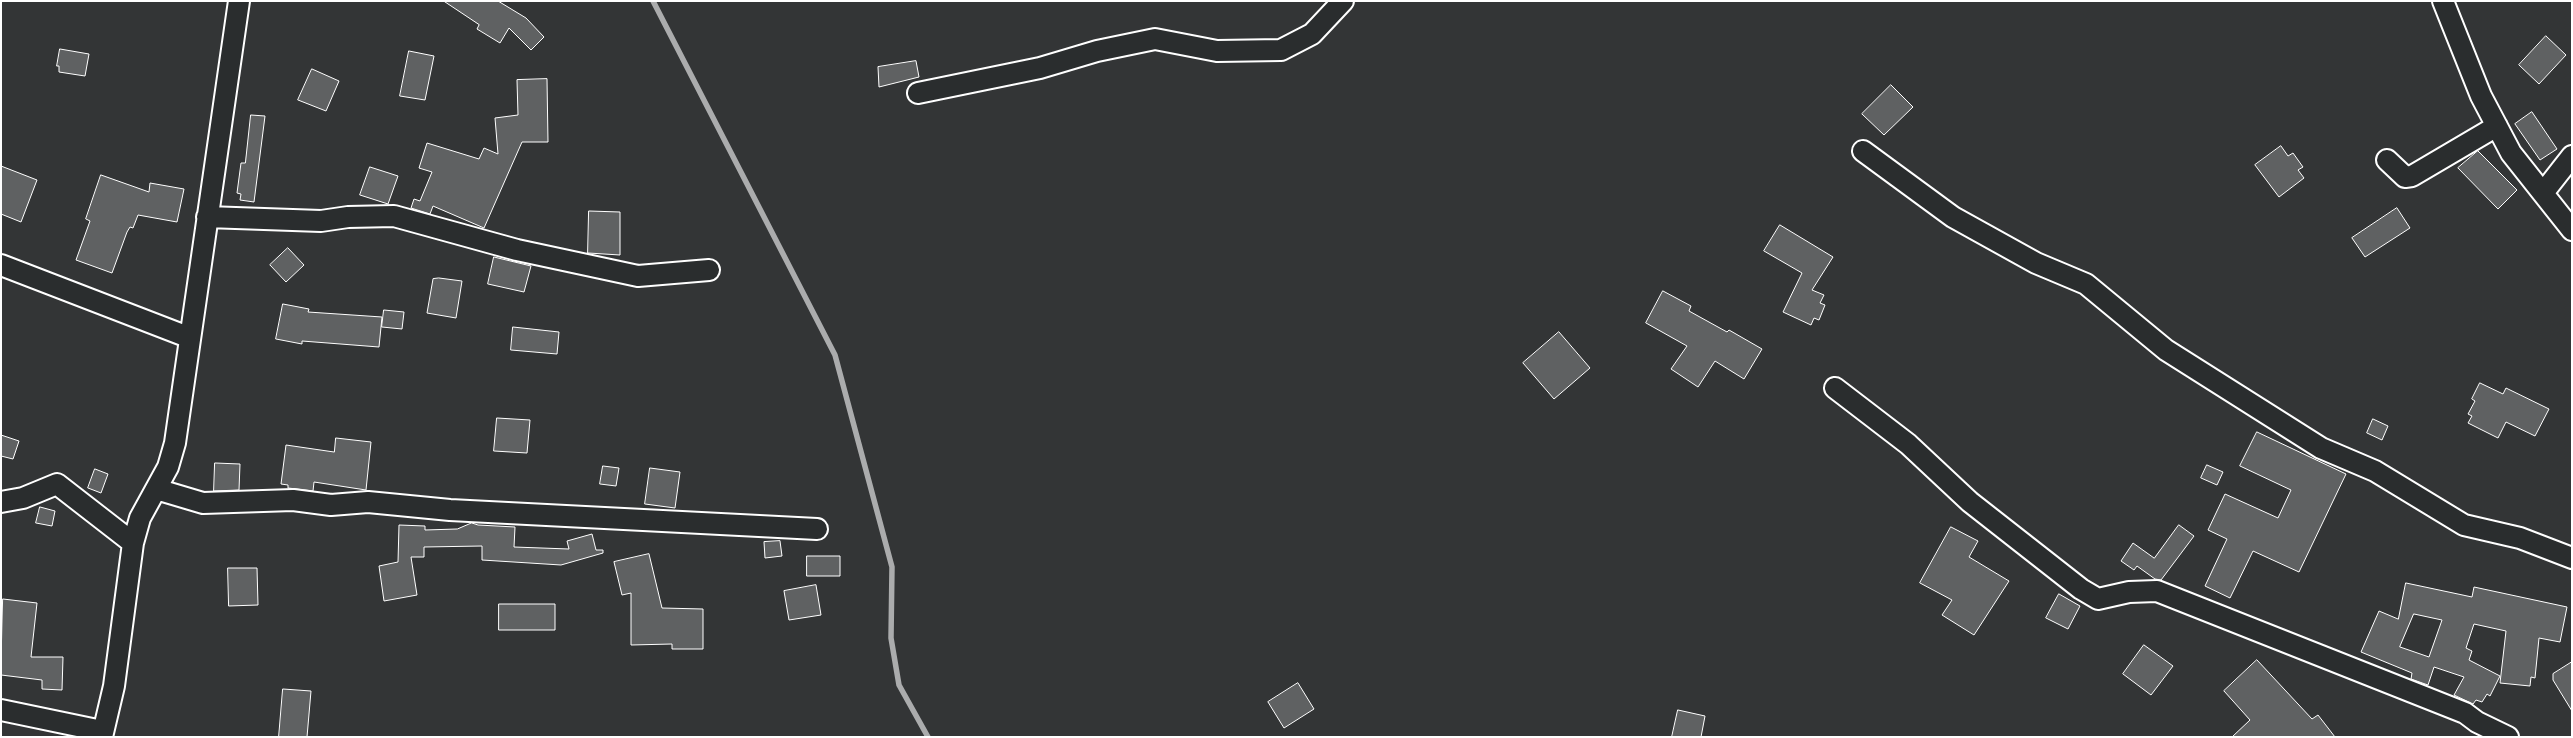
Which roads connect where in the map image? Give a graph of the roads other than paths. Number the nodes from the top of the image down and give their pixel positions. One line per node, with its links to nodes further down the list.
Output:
1 (240, 1): 10 (street)
2 (1343, 1): 4 (street)
3 (2443, 1): 5 (street)
4 (918, 93)
5 (2497, 126): 8 (street); 9 (street)
6 (1863, 150): 20 (street)
7 (2572, 156): 9 (street)
8 (2387, 160)
9 (2543, 193): 11 (street)
10 (207, 217): 13 (street); 14 (street)
11 (2572, 230)
12 (1, 265): 14 (street)
13 (709, 270)
14 (188, 337): 16 (street)
15 (1835, 388): 23 (street)
16 (156, 489): 18 (street); 19 (street)
17 (1, 502): 19 (street)
18 (817, 529)
19 (133, 543): 22 (street)
20 (2572, 558)
21 (1, 710): 22 (street)
22 (102, 734)
23 (2508, 737)

